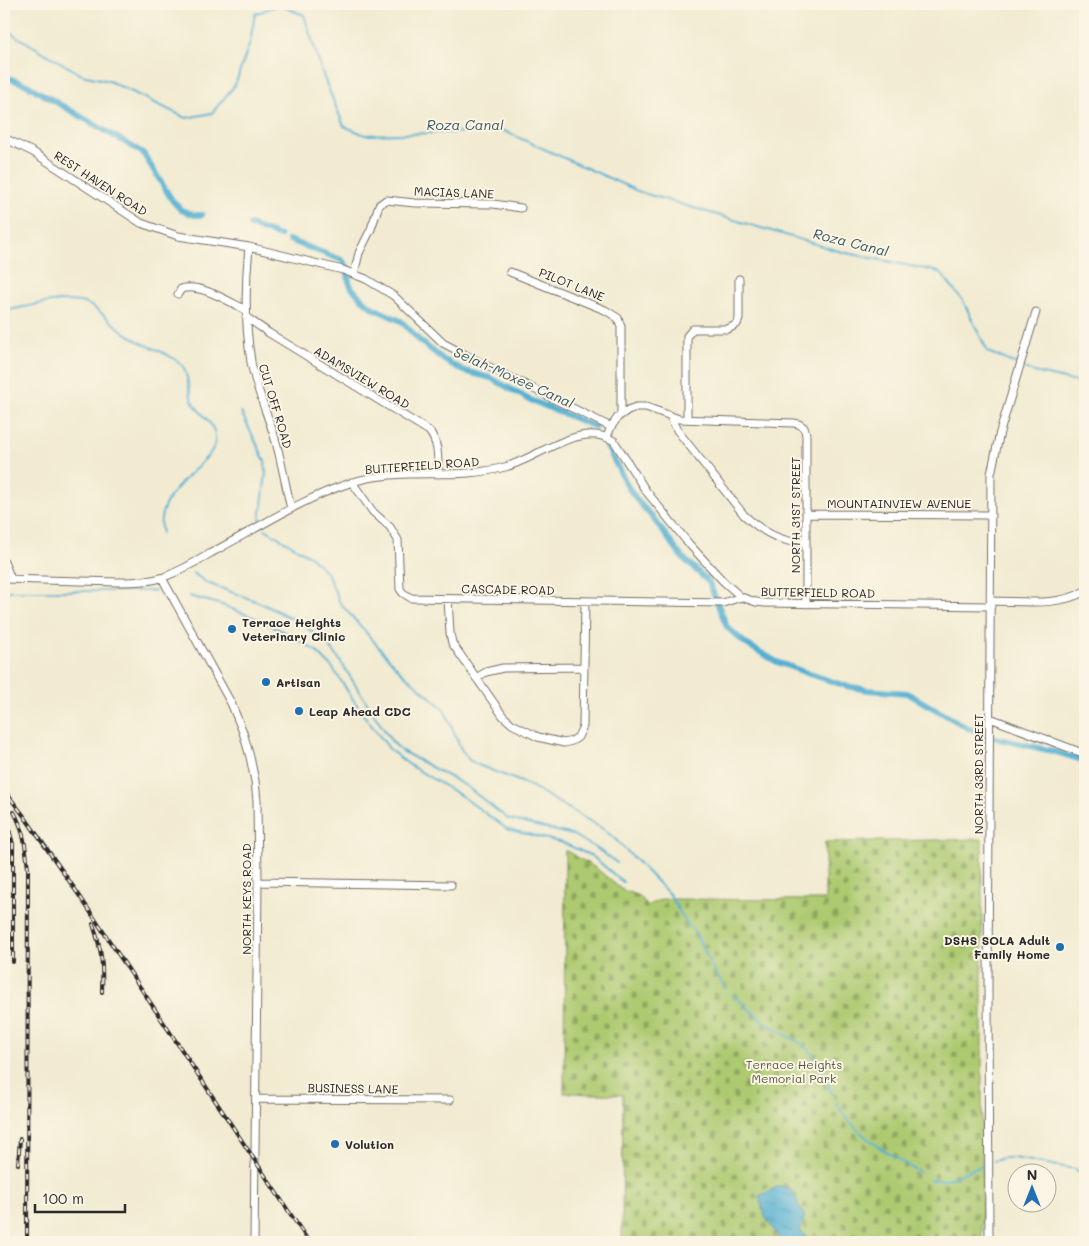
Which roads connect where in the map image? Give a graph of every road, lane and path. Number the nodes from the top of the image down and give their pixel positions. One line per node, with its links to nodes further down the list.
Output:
1 (4, 138): 3 (street, REST HAVEN ROAD)
2 (522, 208): 4 (street, MACIAS LANE)
3 (249, 247): 4 (street, REST HAVEN ROAD); 9 (street, CUT OFF ROAD)
4 (349, 272): 13 (street, REST HAVEN ROAD)
5 (510, 272): 10 (street, PILOT LANE)
6 (739, 279): 12 (street)
7 (178, 294): 9 (street, ADAMSVIEW ROAD)
8 (1036, 312): 19 (street, NORTH 33RD STREET)
9 (246, 313): 15 (street, ADAMSVIEW ROAD); 17 (street, CUT OFF ROAD)
10 (621, 414): 11 (street); 13 (street)
11 (671, 418): 12 (street); 20 (street)
12 (687, 419): 18 (street, NORTH 31ST STREET)
13 (611, 427): 14 (street)
14 (607, 437): 15 (street, BUTTERFIELD ROAD); 25 (street, BUTTERFIELD ROAD)
15 (438, 474): 16 (street, BUTTERFIELD ROAD)
16 (352, 482): 17 (street, BUTTERFIELD ROAD); 26 (street, CASCADE ROAD)
17 (291, 510): 22 (street, BUTTERFIELD ROAD)
18 (806, 514): 19 (street, MOUNTAINVIEW AVENUE); 20 (street, NORTH 31ST STREET)
19 (991, 515): 29 (street, NORTH 33RD STREET)
20 (806, 544): 28 (street, NORTH 31ST STREET)
21 (4, 562): 23 (street)
22 (162, 578): 23 (street, BUTTERFIELD ROAD); 34 (street, NORTH KEYS ROAD)
23 (7, 579)
24 (1085, 591): 29 (street, BUTTERFIELD ROAD)
25 (741, 596): 27 (street, CASCADE ROAD); 28 (street, BUTTERFIELD ROAD)
26 (448, 599): 27 (street, CASCADE ROAD); 31 (street)
27 (585, 602): 30 (street)
28 (806, 604): 29 (street, BUTTERFIELD ROAD)
29 (991, 604): 32 (street, NORTH 33RD STREET)
30 (584, 666): 31 (street); 31 (street)
31 (476, 678)
32 (990, 718): 33 (street); 39 (street, NORTH 33RD STREET)
33 (1085, 754)
34 (258, 882): 35 (street); 36 (street, NORTH KEYS ROAD)
35 (451, 884)
36 (256, 1099): 37 (street, BUSINESS LANE); 38 (street, NORTH KEYS ROAD)
37 (450, 1100)
38 (254, 1242)
39 (990, 1242)

